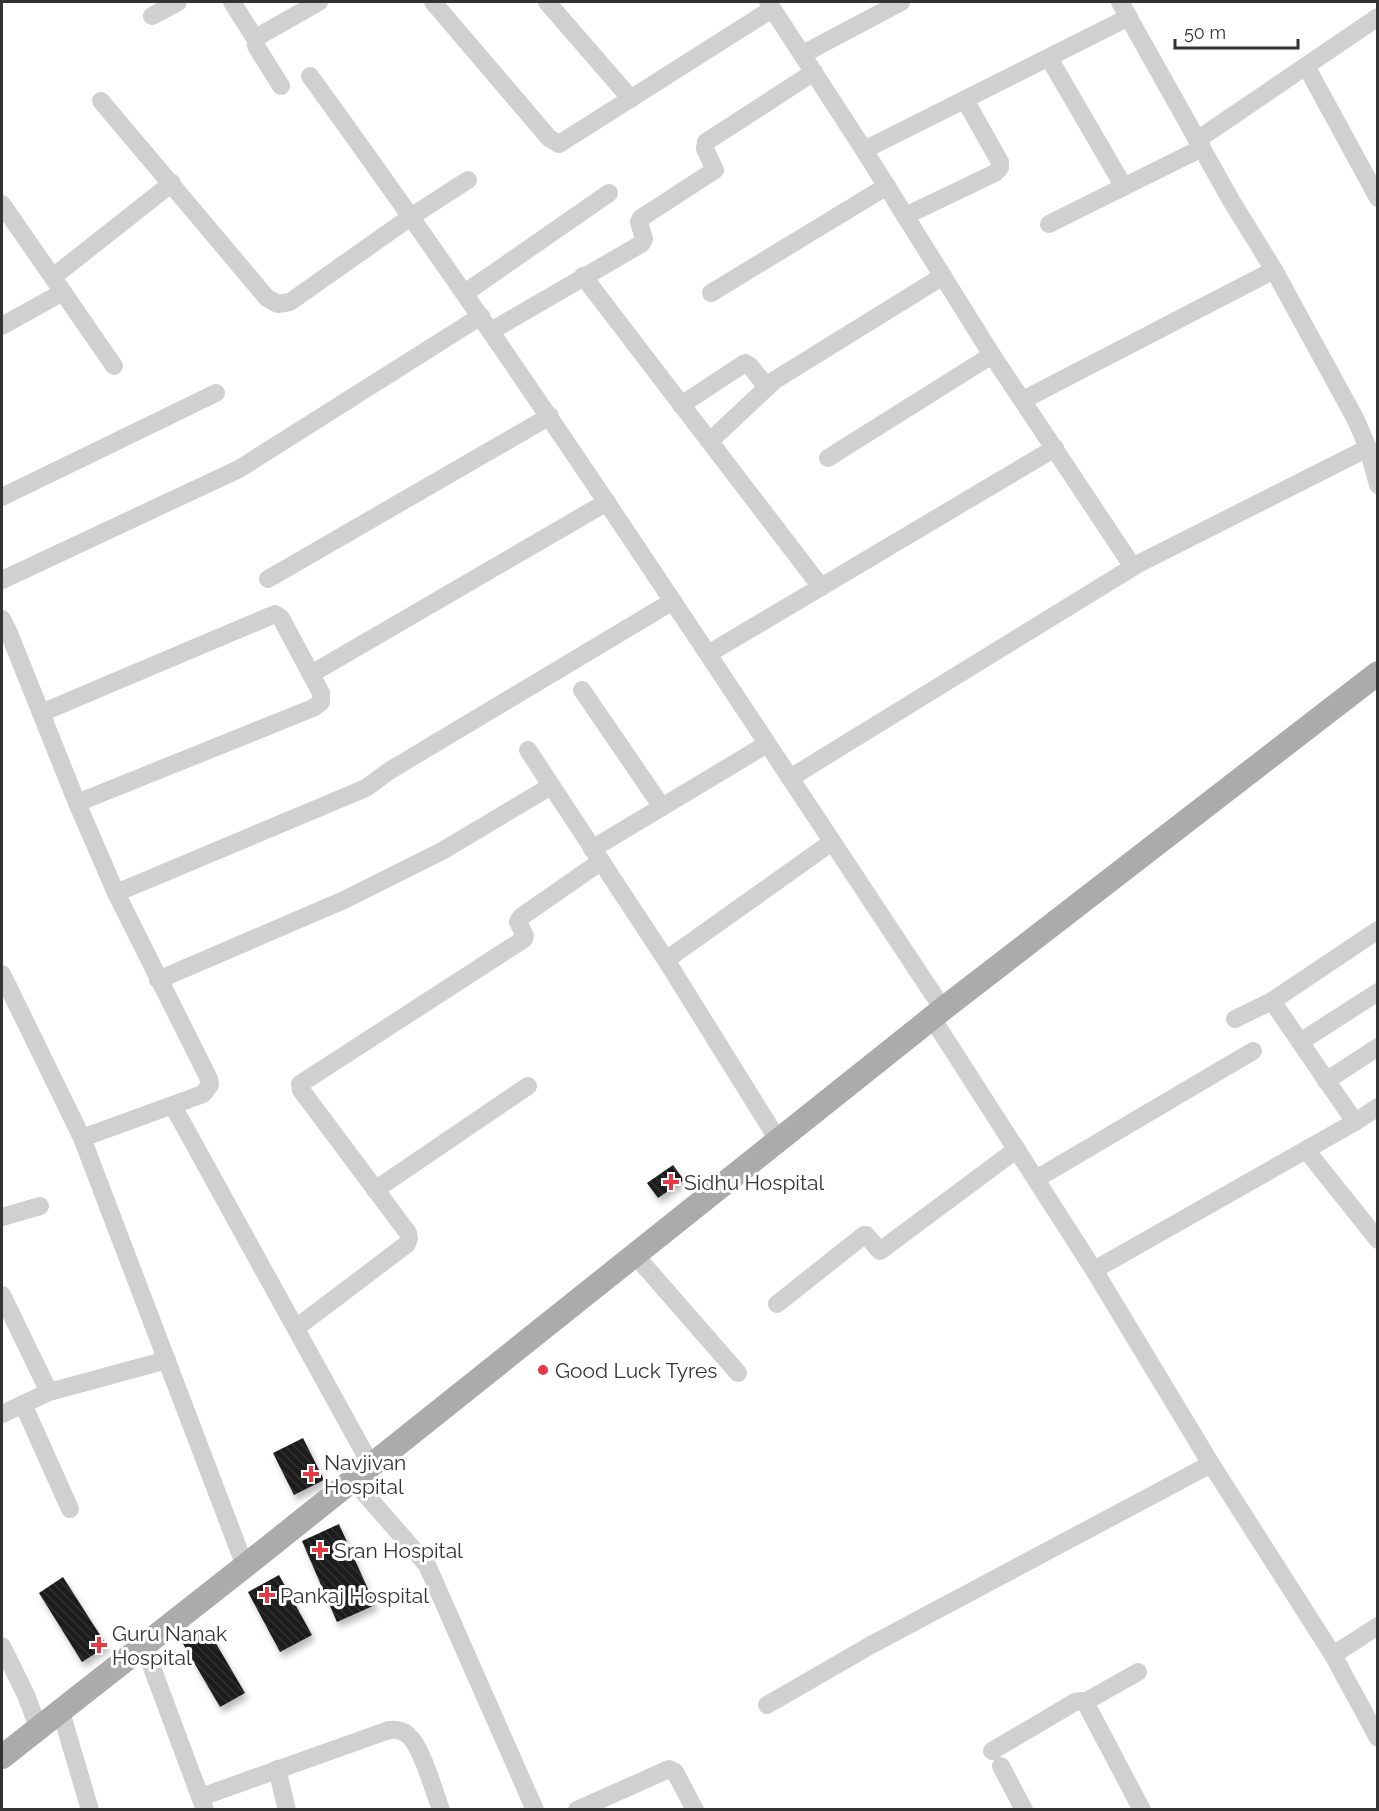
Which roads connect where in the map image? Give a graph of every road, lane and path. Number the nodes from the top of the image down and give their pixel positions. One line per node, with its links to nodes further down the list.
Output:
1 (178, 2): 9 (street)
2 (232, 2): 12 (street)
3 (319, 2): 12 (street)
4 (433, 2): 19 (street)
5 (547, 2): 19 (street)
6 (901, 2): 13 (street)
7 (1120, 2): 10 (street)
8 (770, 5): 13 (street); 19 (street)
9 (152, 16)
10 (1130, 17): 14 (street); 22 (street)
11 (1377, 17): 15 (street)
12 (256, 40): 18 (street)
13 (803, 54): 16 (street)
14 (1049, 58): 20 (street); 27 (street)
15 (1306, 66): 22 (street); 29 (street)
16 (814, 72): 23 (street); 35 (street)
17 (310, 76): 31 (street)
18 (281, 86)
19 (631, 99)
20 (965, 100): 23 (street); 32 (street)
21 (101, 101): 25 (street)
22 (1200, 144): 27 (street); 34 (street)
23 (864, 150): 26 (street)
24 (468, 180): 31 (street)
25 (172, 183): 31 (street); 37 (street)
26 (887, 186): 32 (street); 39 (street)
27 (1124, 187): 33 (street)
28 (609, 193): 38 (street)
29 (1377, 198)
30 (2, 204): 37 (street)
31 (412, 216): 38 (street)
32 (905, 216): 36 (street)
33 (1049, 224)
34 (1274, 270): 47 (street); 52 (street)
35 (583, 276): 42 (street); 48 (street)
36 (943, 276): 43 (street); 45 (street)
37 (58, 284): 41 (street); 44 (street)
38 (465, 293): 40 (street)
39 (711, 293)
40 (481, 316): 42 (street); 59 (street)
41 (2, 326)
42 (491, 331): 49 (street)
43 (992, 355): 47 (street); 53 (street)
44 (114, 366)
45 (767, 387): 48 (street); 50 (street)
46 (216, 393): 55 (street)
47 (1023, 400): 51 (street)
48 (681, 405): 50 (street)
49 (550, 416): 56 (street); 58 (street)
50 (710, 441): 60 (street)
51 (1055, 448): 57 (street); 60 (street)
52 (1368, 448): 54 (street); 57 (street)
53 (828, 458)
54 (1377, 485)
55 (2, 497)
56 (607, 502): 61 (street); 65 (street)
57 (1133, 567): 70 (street)
58 (268, 579)
59 (2, 580)
60 (821, 587): 63 (street)
61 (673, 601): 63 (street); 76 (street)
62 (2, 619): 67 (street)
63 (708, 654): 68 (street)
64 (1377, 673): 83 (main road)
65 (311, 674): 67 (street); 72 (street)
66 (582, 690): 73 (street)
67 (41, 713): 72 (street)
68 (767, 744): 70 (street); 73 (street)
69 (528, 750): 71 (street)
70 (790, 778): 74 (street)
71 (551, 786): 75 (street); 80 (street)
72 (78, 803): 76 (street)
73 (662, 807): 75 (street)
74 (832, 842): 78 (street); 83 (street)
75 (596, 856): 78 (street); 98 (street)
76 (116, 893): 80 (street)
77 (1377, 930): 82 (street)
78 (666, 960): 94 (street)
79 (2, 974): 93 (street)
80 (158, 980): 90 (street)
81 (1377, 992): 85 (street)
82 (1272, 1000): 84 (street); 85 (street)
83 (938, 1014): 94 (main road); 95 (street)
84 (1235, 1018)
85 (1300, 1042): 88 (street)
86 (1377, 1047): 88 (street)
87 (1253, 1051): 97 (street)
88 (1326, 1081): 92 (street)
89 (528, 1086): 98 (street)
90 (173, 1106): 93 (street); 106 (street)
91 (1377, 1107): 92 (street)
92 (1355, 1122): 96 (street)
93 (82, 1138): 107 (street)
94 (778, 1140): 102 (main road)
95 (1017, 1149): 97 (street); 105 (street)
96 (1306, 1150): 101 (street); 103 (street)
97 (1036, 1179): 103 (street)
98 (375, 1190): 106 (street)
99 (40, 1206): 100 (street)
100 (2, 1217)
101 (1377, 1240)
102 (635, 1255): 108 (street); 113 (main road)
103 (1094, 1270): 112 (street)
104 (2, 1295): 109 (street)
105 (777, 1304)
106 (296, 1328): 113 (street)
107 (167, 1360): 109 (street); 115 (street)
108 (738, 1373)
109 (49, 1392): 110 (street)
110 (23, 1404): 111 (street); 114 (street)
111 (2, 1414)
112 (1211, 1464): 119 (street); 122 (street)
113 (362, 1472): 115 (main road); 132 (street)
114 (70, 1509)
115 (245, 1566): 118 (main road)
116 (1377, 1626): 119 (street)
117 (2, 1646): 124 (street)
118 (144, 1646): 123 (main road); 128 (street)
119 (1334, 1655): 125 (street)
120 (1138, 1672): 121 (street)
121 (1085, 1702): 135 (street); 136 (street)
122 (767, 1705)
123 (61, 1712): 124 (main road); 129 (street)
124 (38, 1727): 126 (main road)
125 (1377, 1738)
126 (2, 1757)
127 (277, 1769): 128 (street); 130 (street); 131 (street)
128 (203, 1803)
129 (90, 1809)
130 (287, 1809)
131 (441, 1809)
132 (535, 1809)
133 (577, 1809): 134 (street)
134 (695, 1809)
135 (1023, 1809)
136 (1142, 1809)

